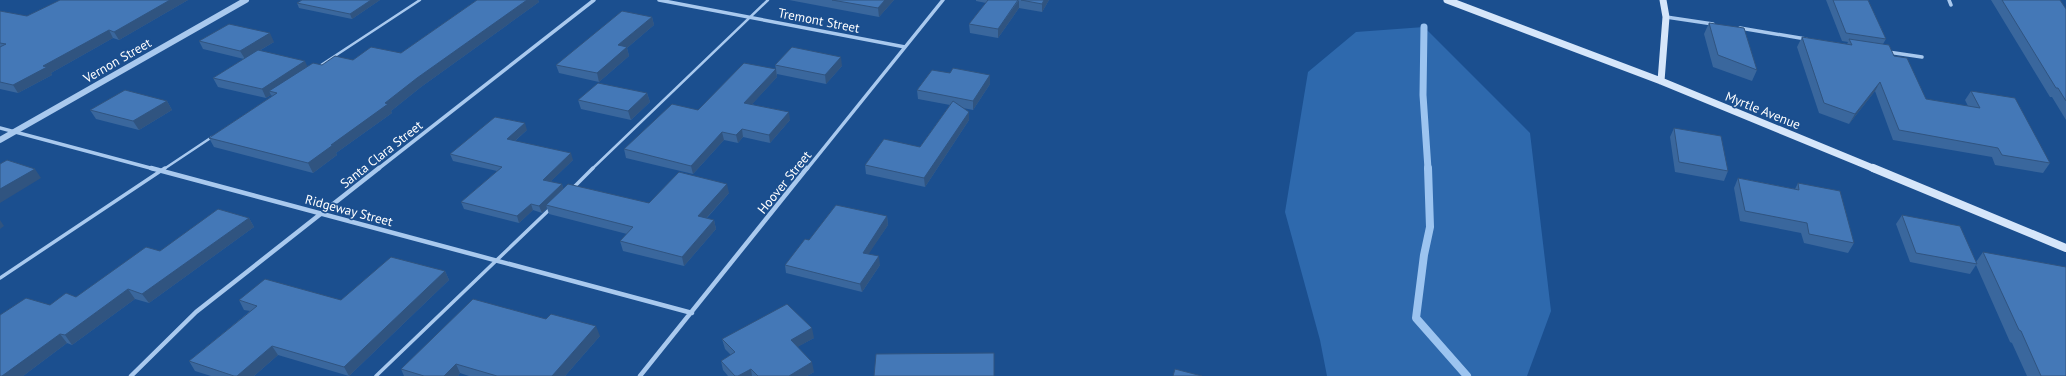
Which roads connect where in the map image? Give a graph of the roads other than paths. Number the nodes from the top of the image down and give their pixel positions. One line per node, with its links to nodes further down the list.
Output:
1 (246, 0): 22 (street, Vernon Street)
2 (420, 0): 19 (lane)
3 (594, 0): 28 (street, Santa Clara Street)
4 (659, 0): 11 (street, Tremont Street)
5 (768, 0): 11 (lane)
6 (943, 0): 16 (street, Hoover Street)
7 (1447, 0): 20 (main road, Myrtle Avenue)
8 (1663, 0): 12 (main road)
9 (1948, 0): 10 (street)
10 (1952, 6)
11 (750, 17): 16 (street, Tremont Street); 26 (lane)
12 (1666, 17): 13 (street); 20 (main road)
13 (1720, 25)
14 (1736, 28): 15 (street)
15 (1813, 40)
16 (905, 46): 32 (street, Hoover Street)
17 (1883, 51): 18 (street)
18 (1922, 57)
19 (313, 70)
20 (1661, 81): 29 (main road, Myrtle Avenue)
21 (0, 128): 22 (street, Ridgeway Street)
22 (14, 132): 24 (street, Vernon Street); 25 (street, Ridgeway Street)
23 (214, 136): 25 (lane)
24 (0, 140)
25 (160, 171): 28 (street, Ridgeway Street); 31 (lane)
26 (570, 190)
27 (553, 207): 30 (lane)
28 (320, 214): 30 (street, Ridgeway Street); 33 (street, Santa Clara Street)
29 (2066, 248)
30 (497, 260): 32 (street, Ridgeway Street); 34 (lane)
31 (0, 278)
32 (692, 312): 35 (street, Hoover Street)
33 (131, 376)
34 (376, 376)
35 (640, 376)

